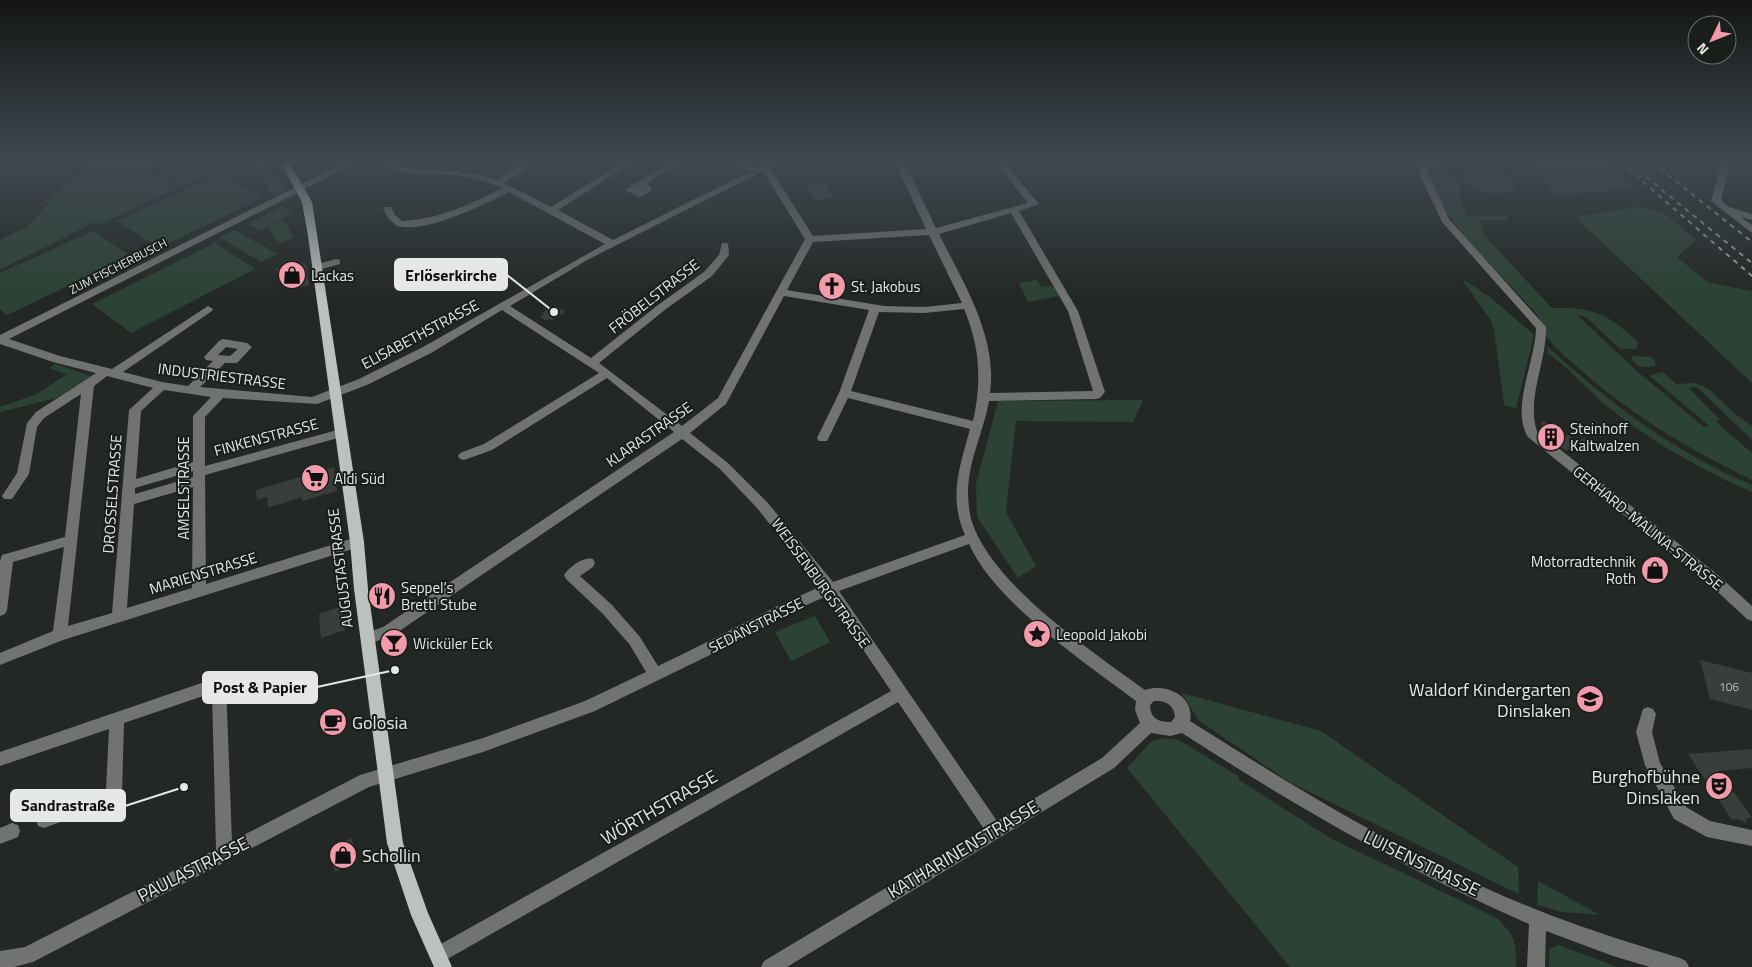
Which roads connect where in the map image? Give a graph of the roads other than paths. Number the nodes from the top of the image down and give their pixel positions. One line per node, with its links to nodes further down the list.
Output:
1 (262, 207): 28 (street, ZUM FISCHERBUSCH)
2 (308, 207): 22 (main road, AUGUSTASTRASSE)
3 (471, 207): 11 (street)
4 (546, 207): 13 (street)
5 (557, 207): 13 (street)
6 (686, 207): 19 (street, ELISABETHSTRASSE)
7 (787, 207): 18 (street)
8 (920, 207): 16 (street)
9 (1024, 207): 14 (street)
10 (1439, 207): 56 (street, GERHARD-MALINA-STRASSE)
11 (388, 209)
12 (1726, 209): 15 (street); 17 (street)
13 (552, 210): 19 (street)
14 (1014, 210): 16 (street); 39 (street)
15 (1752, 217)
16 (931, 230): 18 (street); 24 (street)
17 (1752, 230)
18 (810, 239): 23 (street, KLARASTRASSE)
19 (613, 244): 25 (street, ELISABETHSTRASSE)
20 (725, 245): 30 (street, FRÖBELSTRASSE)
21 (336, 262): 22 (street)
22 (318, 267): 36 (main road, AUGUSTASTRASSE)
23 (780, 292): 26 (street); 41 (street, KLARASTRASSE)
24 (968, 305): 26 (street); 39 (street)
25 (503, 306): 30 (street, WEISSENBURGSTRASSE); 36 (street, ELISABETHSTRASSE)
26 (876, 308): 37 (street)
27 (208, 309): 31 (street)
28 (0, 340): 31 (street, INDUSTRIESTRASSE)
29 (222, 359): 35 (street)
30 (592, 363): 32 (street, WEISSENBURGSTRASSE)
31 (109, 373): 33 (street); 34 (street, INDUSTRIESTRASSE)
32 (607, 373): 41 (street, WEISSENBURGSTRASSE); 44 (street)
33 (88, 384): 47 (street); 50 (street)
34 (162, 386): 35 (street, INDUSTRIESTRASSE); 46 (street, DROSSELSTRASSE)
35 (190, 390): 38 (street, INDUSTRIESTRASSE)
36 (336, 393): 38 (street, INDUSTRIESTRASSE); 42 (main road, AUGUSTASTRASSE)
37 (846, 393): 40 (street); 43 (street)
38 (220, 394): 45 (street, AMSELSTRASSE)
39 (984, 397): 40 (street)
40 (978, 427): 49 (street)
41 (682, 432): 53 (street, WEISSENBURGSTRASSE); 59 (street, KLARASTRASSE)
42 (341, 433): 45 (street, FINKENSTRASSE); 51 (main road, AUGUSTASTRASSE)
43 (823, 438)
44 (464, 456)
45 (200, 472): 46 (street); 48 (street); 54 (street, AMSELSTRASSE)
46 (130, 484): 48 (street, DROSSELSTRASSE)
47 (8, 496)
48 (128, 501): 57 (street, DROSSELSTRASSE)
49 (970, 538): 53 (street, SEDANSTRASSE); 63 (street)
50 (71, 540): 55 (street); 58 (street)
51 (357, 542): 54 (street, MARIENSTRASSE); 59 (main road, AUGUSTASTRASSE)
52 (588, 563): 61 (street)
53 (830, 589): 61 (street, SEDANSTRASSE); 62 (street, WEISSENBURGSTRASSE)
54 (200, 591): 57 (street, MARIENSTRASSE)
55 (0, 610)
56 (1752, 615)
57 (119, 616): 58 (street, MARIENSTRASSE)
58 (60, 635): 60 (street, MARIENSTRASSE)
59 (368, 638): 69 (main road, AUGUSTASTRASSE)
60 (0, 658)
61 (655, 675): 69 (street, SEDANSTRASSE)
62 (900, 693): 71 (street, WEISSENBURGSTRASSE); 77 (street, WÖRTHSTRASSE)
63 (1146, 699): 66 (street); 67 (street)
64 (1648, 714): 72 (street)
65 (117, 719): 68 (street); 70 (street); 73 (street)
66 (1150, 724): 67 (street); 71 (street, KATHARINENSTRASSE)
67 (1181, 724): 74 (street, LUISENSTRASSE)
68 (0, 759)
69 (385, 773): 73 (street, PAULASTRASSE); 77 (main road, AUGUSTASTRASSE)
70 (44, 820)
71 (994, 830): 78 (street, KATHARINENSTRASSE)
72 (1752, 838)
73 (224, 852): 76 (street, PAULASTRASSE)
74 (1538, 919): 79 (street); 80 (street, LUISENSTRASSE)
75 (0, 960): 76 (street, PAULASTRASSE)
76 (28, 961)
77 (440, 961)
78 (770, 967)
79 (1536, 967)
80 (1680, 967)

